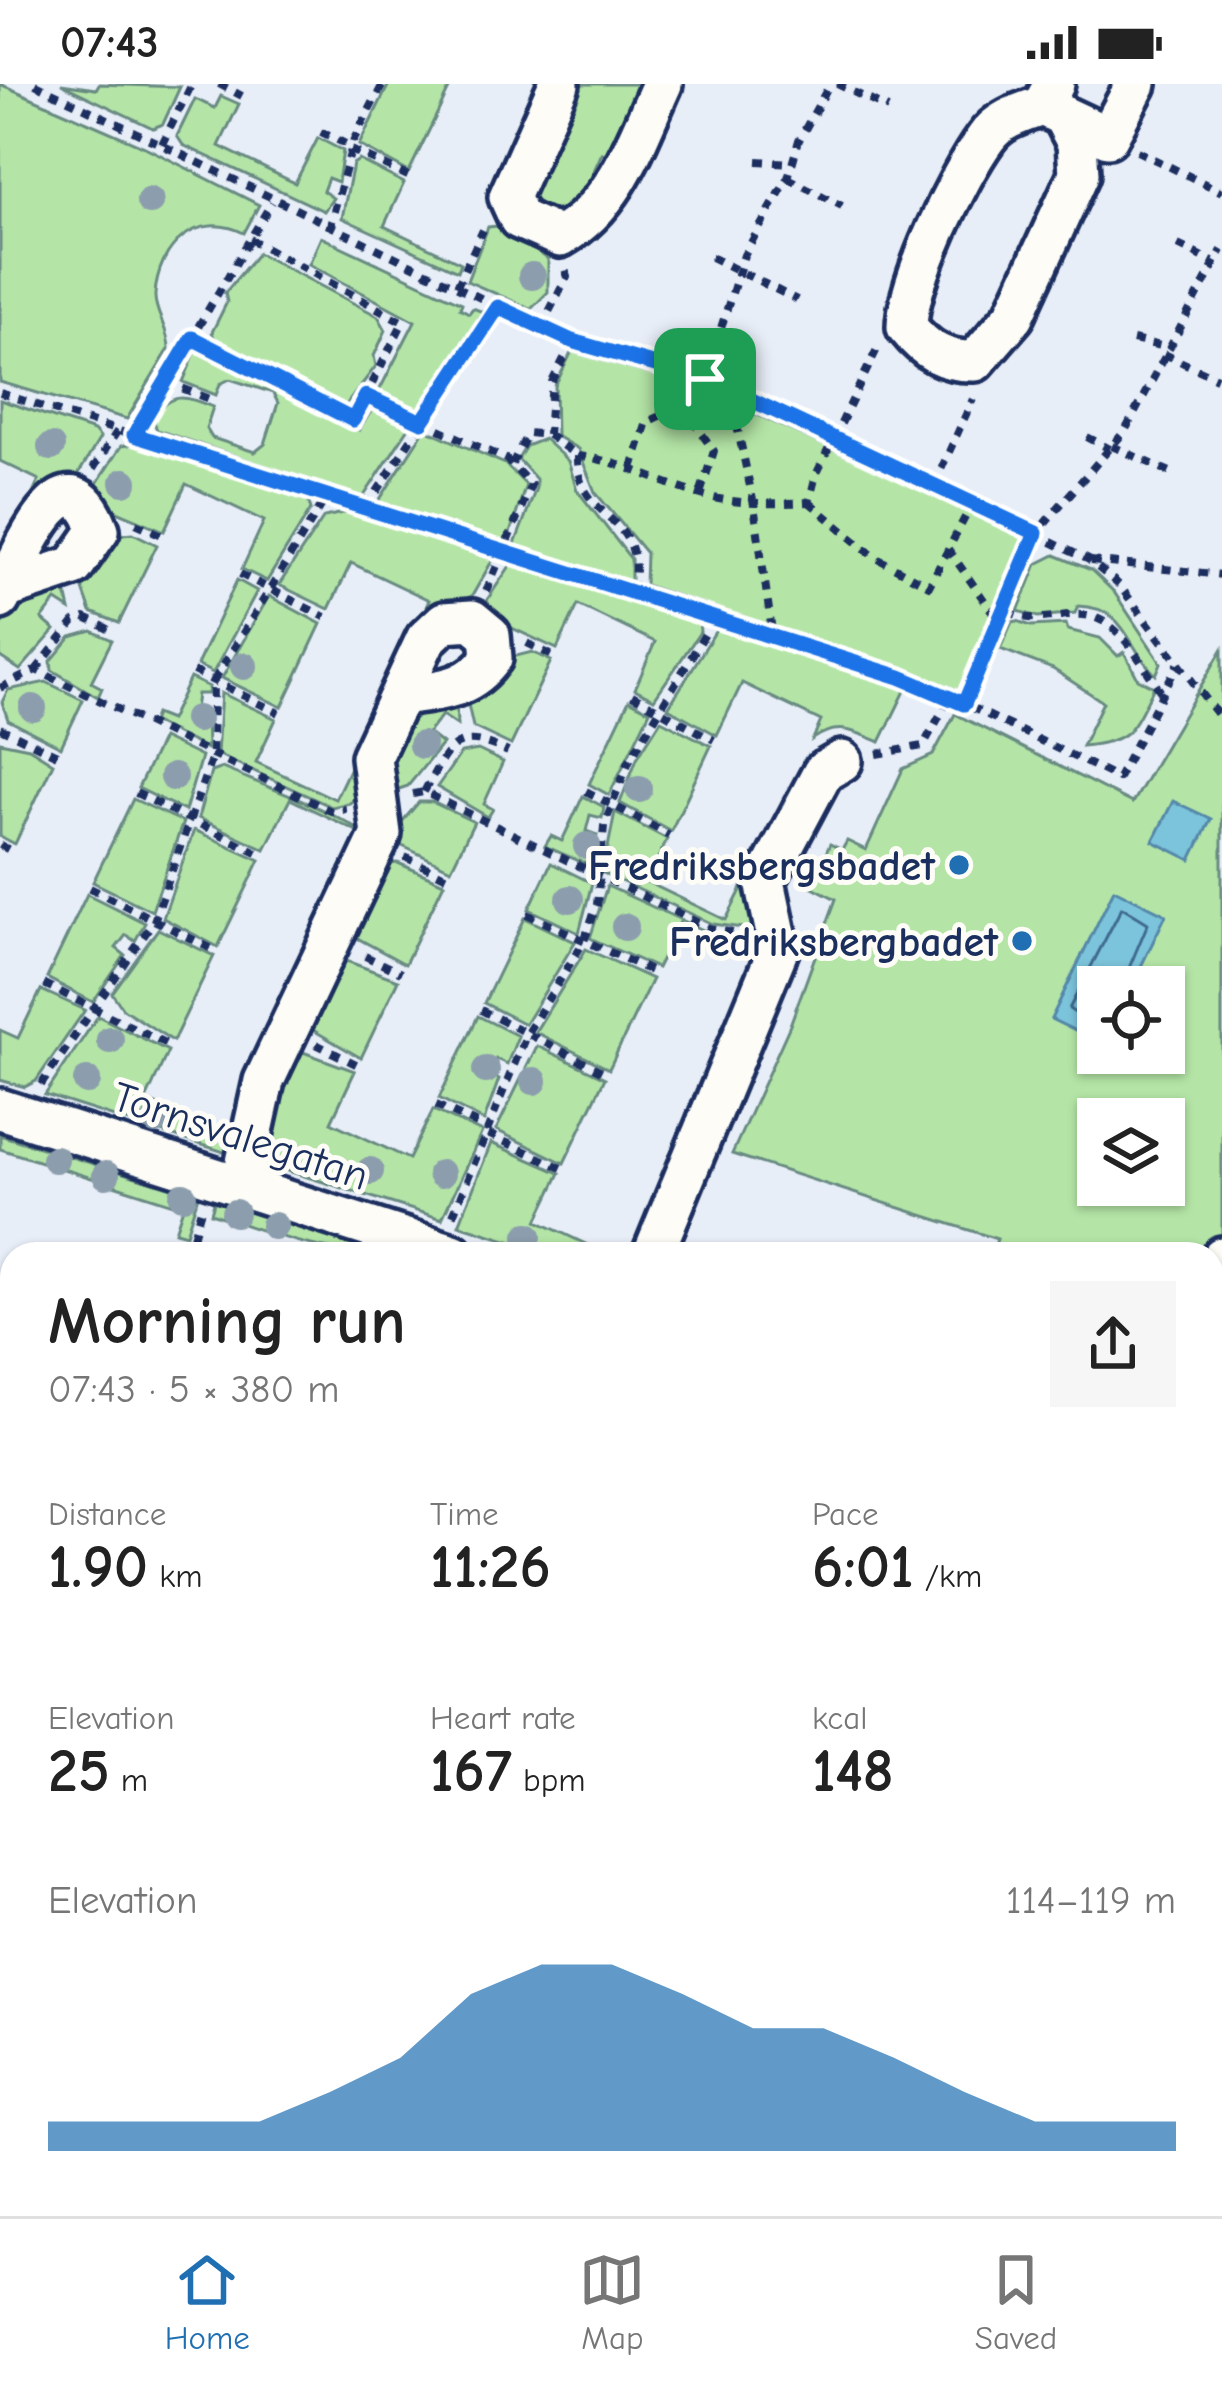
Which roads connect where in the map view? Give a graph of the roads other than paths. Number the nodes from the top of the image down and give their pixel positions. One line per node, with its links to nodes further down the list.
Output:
1 (559, 84): 2 (street)
2 (662, 84)
3 (1136, 84): 4 (street)
4 (1053, 102): 4 (street)
5 (403, 697): 8 (street)
6 (842, 760): 10 (street)
7 (11, 1112): 8 (street, Tornsvalegatan)
8 (241, 1185): 9 (street, Tornsvalegatan)
9 (416, 1242)
10 (657, 1242)

